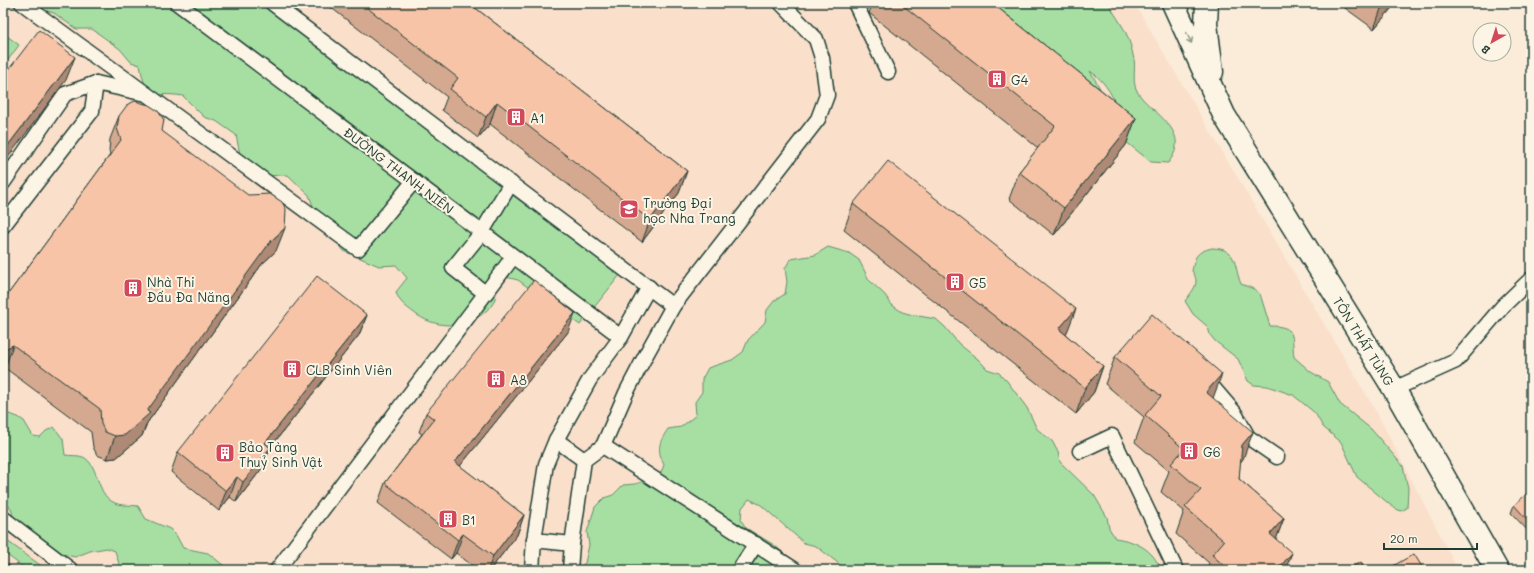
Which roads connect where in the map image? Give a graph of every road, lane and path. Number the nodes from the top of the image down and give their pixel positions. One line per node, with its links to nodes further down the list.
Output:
1 (22, 3): 10 (lane)
2 (177, 3): 12 (lane, ĐƯỜNG THANH NIÊN)
3 (272, 3): 14 (lane)
4 (781, 3): 21 (lane)
5 (855, 3): 8 (lane)
6 (1173, 3): 11 (main road, TÔN THẤT TÙNG, one-way to 11)
7 (1207, 3): 11 (main road, TÔN THẤT TÙNG)
8 (888, 72)
9 (96, 83): 10 (lane); 13 (lane); 15 (lane)
10 (146, 94): 12 (lane)
11 (1224, 115): 24 (main road, TÔN THẤT TÙNG)
12 (414, 181): 16 (lane, ĐƯỜNG THANH NIÊN)
13 (3, 183)
14 (511, 183): 16 (lane); 19 (lane)
15 (3, 226)
16 (482, 232): 17 (lane, ĐƯỜNG THANH NIÊN); 20 (lane)
17 (513, 257): 20 (lane); 22 (lane, ĐƯỜNG THANH NIÊN)
18 (1531, 279): 24 (lane)
19 (649, 287): 21 (lane); 22 (lane)
20 (485, 293): 35 (lane)
21 (674, 306): 26 (lane)
22 (620, 337): 25 (lane)
23 (1194, 364): 28 (lane)
24 (1394, 389): 41 (main road, TÔN THẤT TÙNG)
25 (556, 440): 29 (lane); 31 (lane)
26 (603, 446): 29 (lane); 33 (lane)
27 (1080, 451): 40 (lane)
28 (1277, 457)
29 (584, 460): 32 (lane)
30 (3, 518): 34 (lane)
31 (534, 540): 32 (lane); 36 (lane)
32 (572, 544): 37 (lane)
33 (756, 544): 38 (lane); 39 (lane)
34 (71, 570)
35 (277, 570)
36 (532, 570)
37 (570, 570)
38 (739, 570)
39 (795, 570)
40 (1176, 570)
41 (1497, 570)

